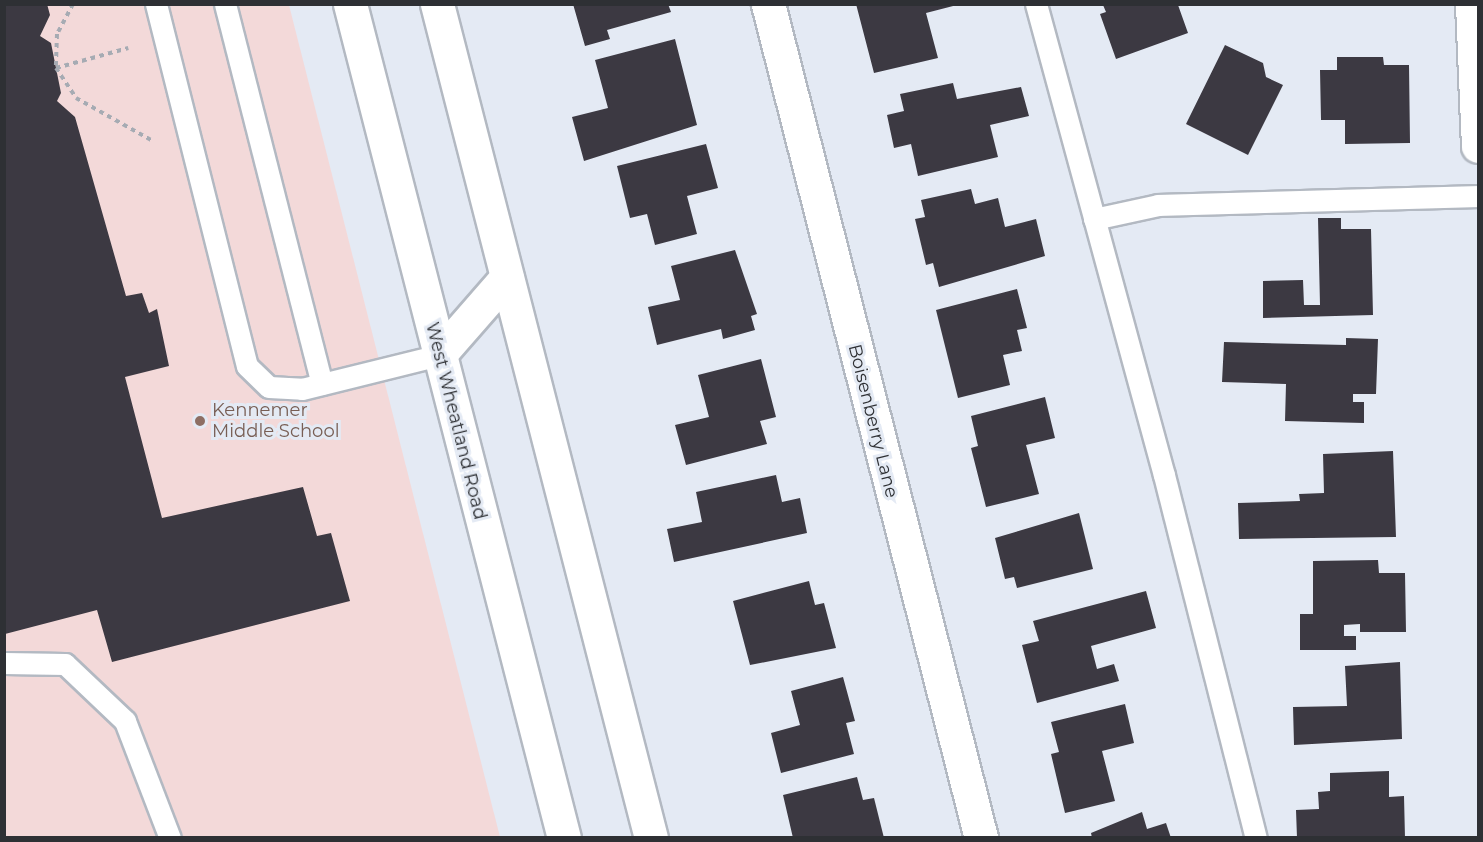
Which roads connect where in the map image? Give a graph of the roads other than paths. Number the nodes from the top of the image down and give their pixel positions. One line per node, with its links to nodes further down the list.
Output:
1 (156, 4): 13 (lane)
2 (225, 4): 13 (lane)
3 (350, 4): 12 (main road, West Wheatland Road)
4 (437, 4): 11 (main road)
5 (768, 4): 18 (main road, Boisenberry Lane)
6 (1036, 4): 10 (lane)
7 (1472, 4): 8 (main road)
8 (1479, 146)
9 (1479, 196): 10 (lane)
10 (1094, 219): 19 (lane)
11 (507, 277): 12 (main road); 17 (main road)
12 (439, 355): 13 (lane); 16 (main road, West Wheatland Road)
13 (322, 384)
14 (4, 663): 15 (lane)
15 (170, 837)
16 (564, 837)
17 (651, 837)
18 (981, 837)
19 (1256, 837)

